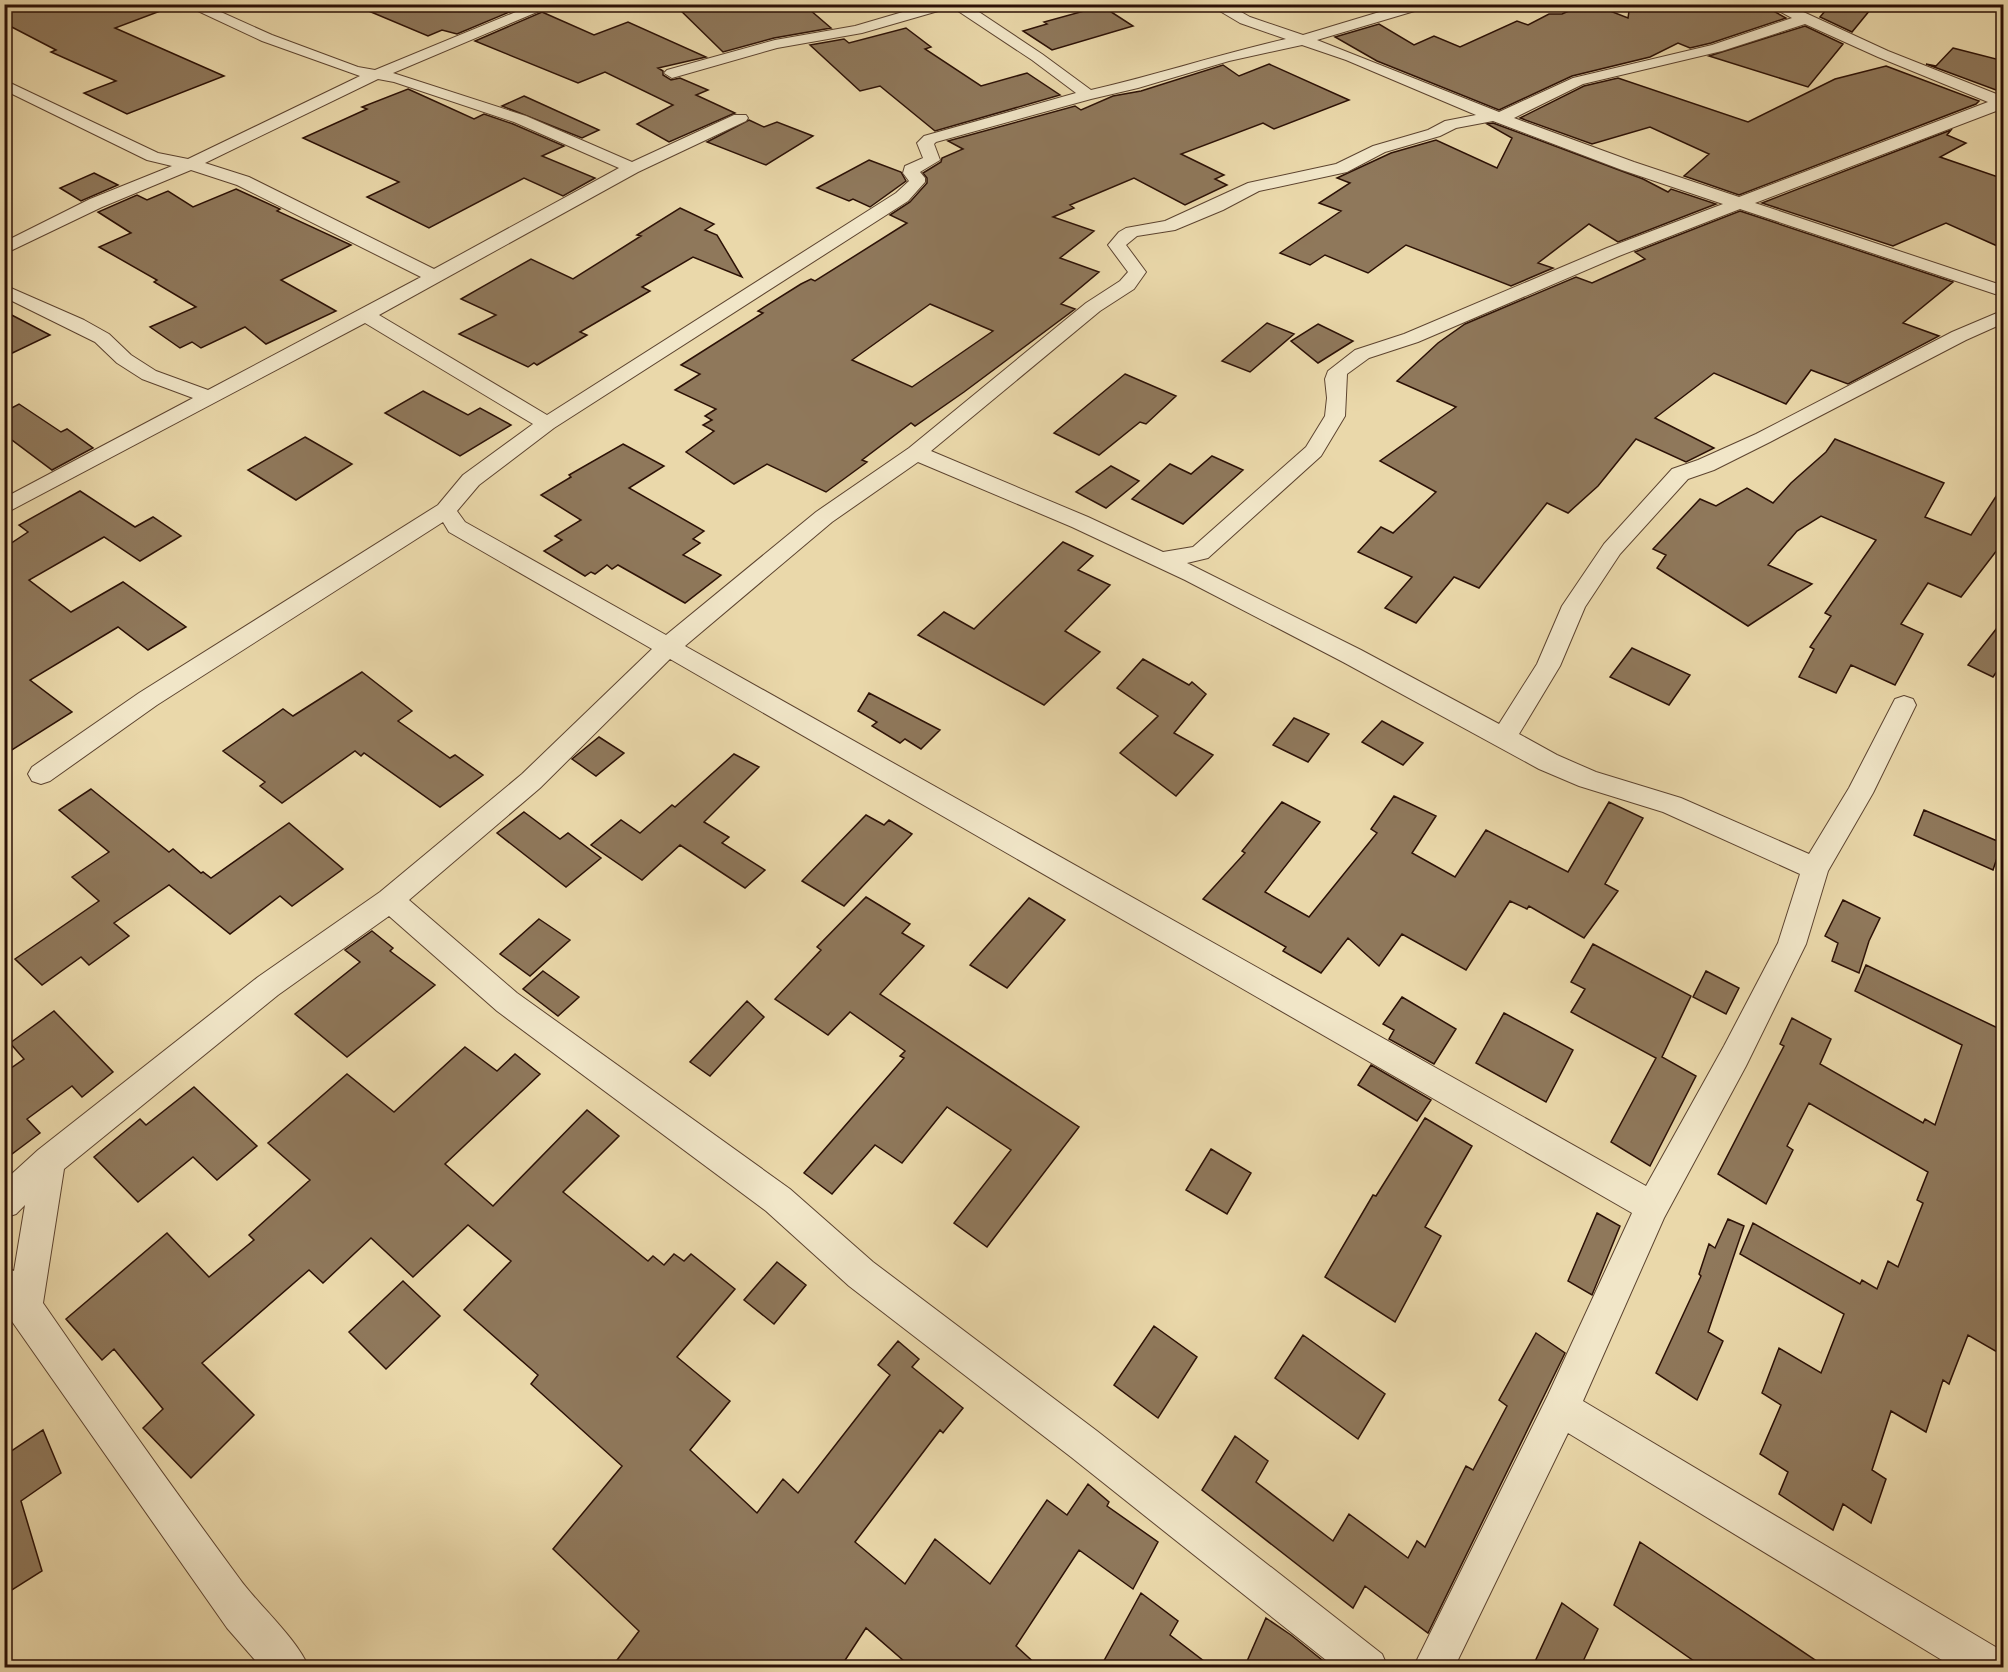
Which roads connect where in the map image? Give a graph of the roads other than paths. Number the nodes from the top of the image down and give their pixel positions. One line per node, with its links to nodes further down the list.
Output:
1 (190, 4): 11 (street)
2 (549, 4): 11 (street)
3 (946, 4): 10 (street)
4 (957, 4): 13 (street)
5 (1215, 4): 9 (street)
6 (1423, 4): 9 (street)
7 (1773, 4): 8 (street)
8 (1805, 19): 14 (street); 15 (street)
9 (1299, 40): 13 (street); 15 (street)
10 (672, 73)
11 (375, 75): 17 (street); 18 (street)
12 (4, 84): 17 (street)
13 (1088, 95): 27 (street)
14 (2003, 102): 19 (street)
15 (1497, 117): 19 (street); 28 (street)
16 (740, 118): 18 (street)
17 (190, 164): 20 (street); 21 (street)
18 (632, 168): 21 (street)
19 (1741, 204): 23 (street); 31 (street)
20 (4, 249)
21 (433, 276): 24 (street)
22 (4, 290): 26 (street)
23 (2004, 291)
24 (365, 315): 26 (street); 27 (street)
25 (2004, 316): 34 (street)
26 (208, 397): 29 (street)
27 (547, 424): 30 (street)
28 (916, 453): 31 (street); 32 (street)
29 (4, 507)
30 (446, 510): 32 (street); 35 (street)
31 (1197, 564): 34 (street)
32 (669, 646): 37 (street); 40 (street)
33 (1904, 705): 36 (street)
34 (1503, 737): 36 (street)
35 (41, 774)
36 (1815, 869): 40 (street)
37 (390, 900): 38 (street); 44 (street)
38 (49, 1161): 39 (street); 41 (street)
39 (4, 1203)
40 (1652, 1207): 42 (street)
41 (15, 1296): 43 (street)
42 (1561, 1407): 45 (street); 46 (street)
43 (289, 1668)
44 (1368, 1668)
45 (1433, 1668)
46 (1993, 1668)

